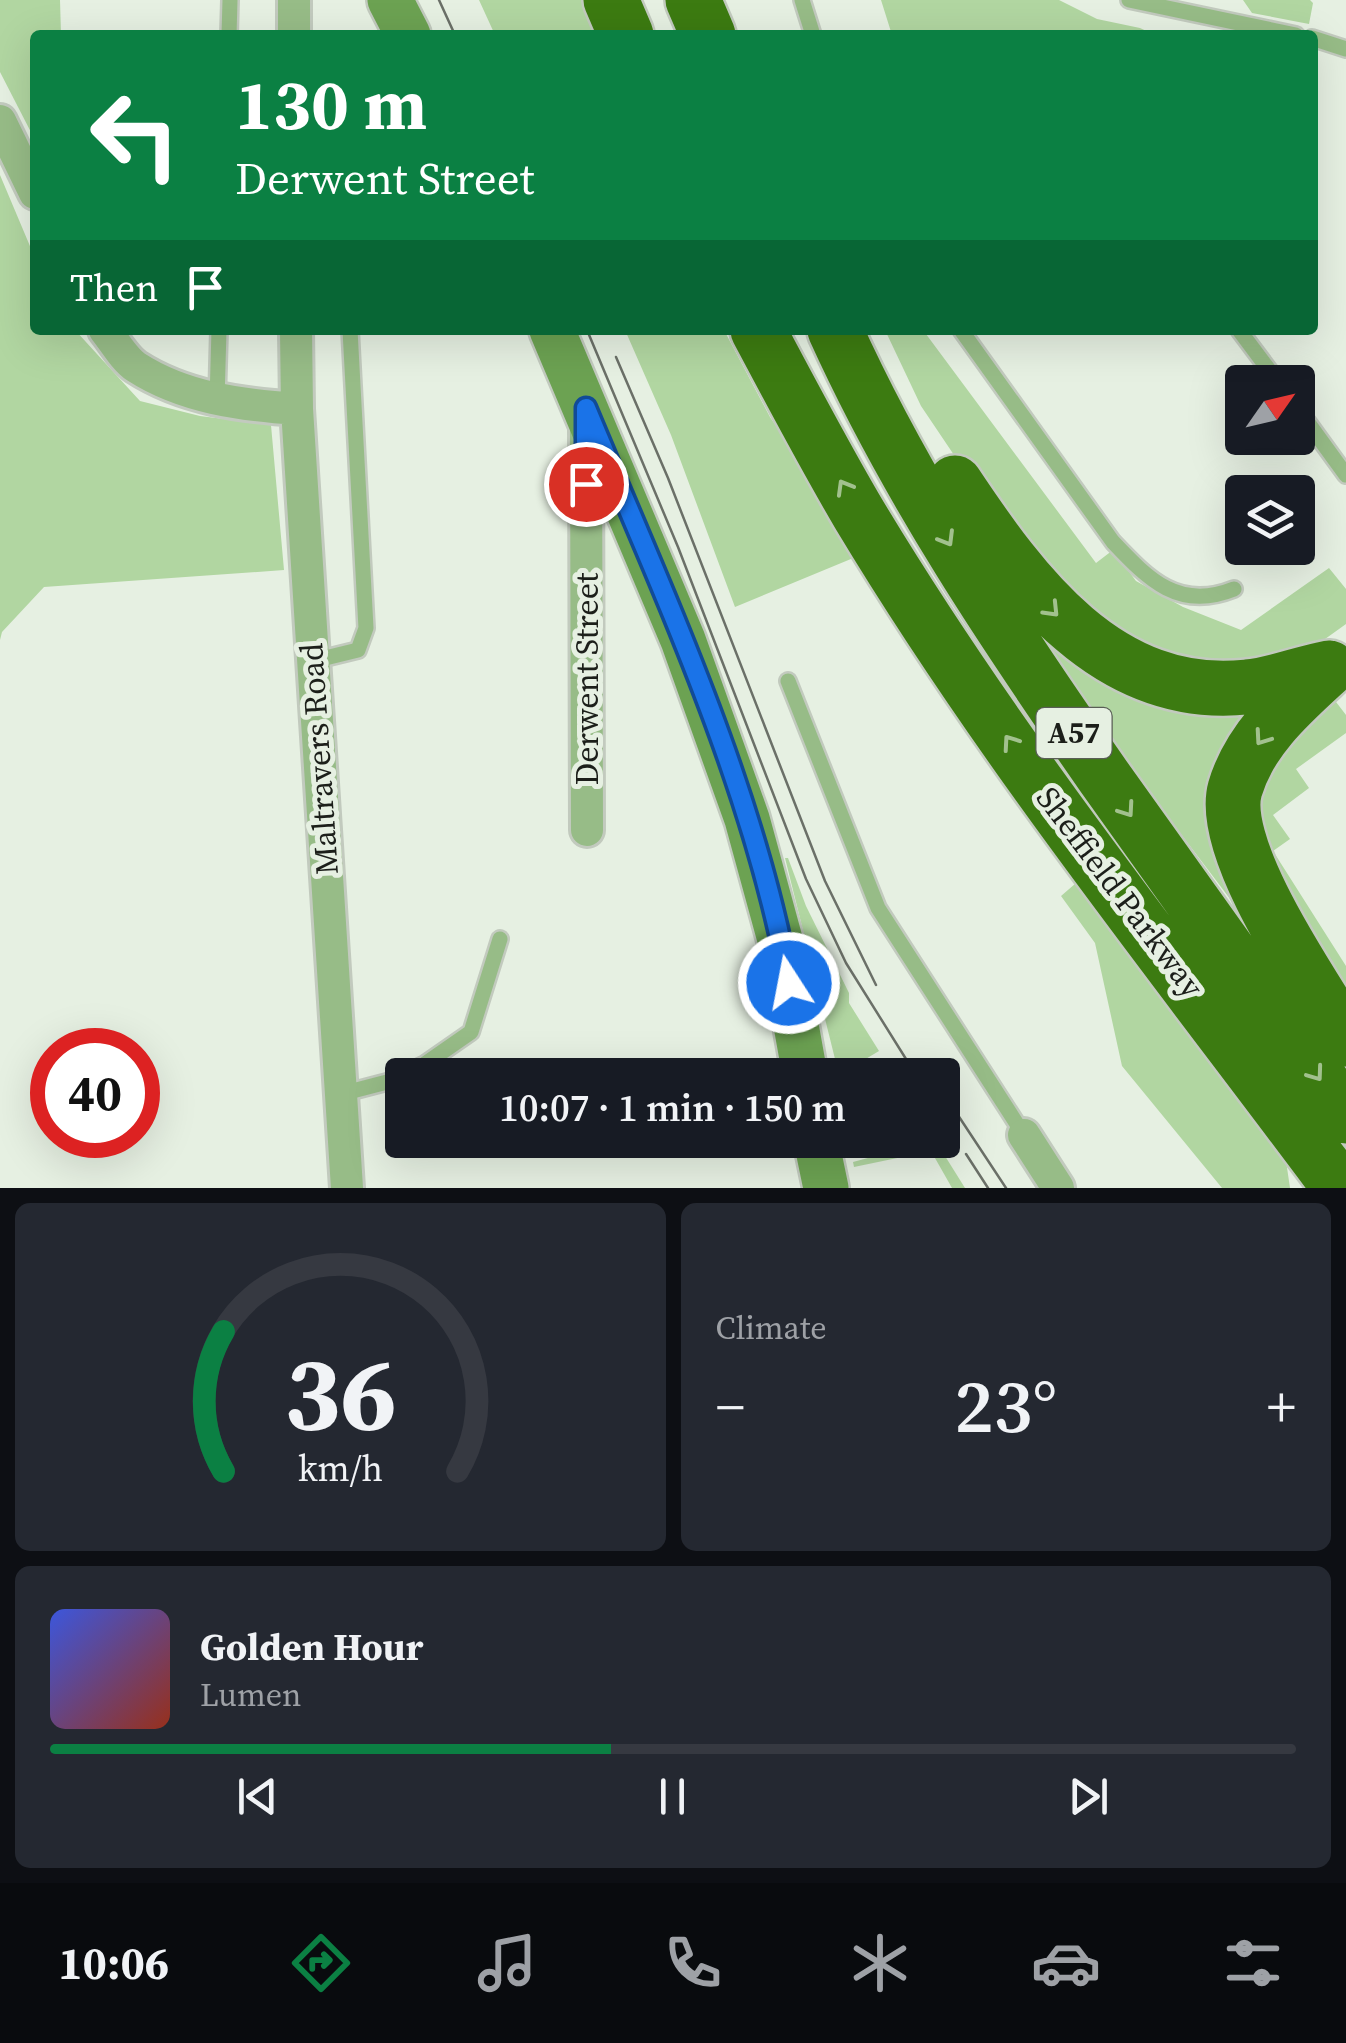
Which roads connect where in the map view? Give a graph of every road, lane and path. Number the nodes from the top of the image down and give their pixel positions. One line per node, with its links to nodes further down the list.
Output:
1 (230, 0): 8 (lane)
2 (294, 0): 9 (street)
3 (390, 0): 10 (street)
4 (611, 0): 11 (highway)
5 (693, 0): 12 (highway)
6 (802, 0): 13 (lane)
7 (1130, 0): 14 (lane)
8 (229, 30)
9 (294, 30)
10 (405, 30)
11 (624, 30)
12 (706, 30)
13 (811, 30)
14 (1272, 30)
15 (1318, 40): 16 (lane)
16 (1346, 50)
17 (0, 122): 18 (street)
18 (30, 183)
19 (109, 335): 30 (street)
20 (219, 335): 30 (lane)
21 (296, 335): 31 (street, Maltravers Road)
22 (350, 335): 36 (lane)
23 (554, 335): 32 (street)
24 (761, 335): 44 (highway, Sheffield Parkway / A57, one-way to 24)
25 (837, 335): 44 (highway, Sheffield Parkway / A57, one-way to 44)
26 (858, 335): 37 (highway, one-way to 37)
27 (964, 335): 35 (lane)
28 (1243, 335): 29 (lane)
29 (1265, 365)
30 (216, 400): 31 (street)
31 (297, 408): 36 (street, Maltravers Road)
32 (586, 408): 39 (street, Derwent Street); 42 (street)
33 (1315, 433): 34 (lane)
34 (1346, 474)
35 (1234, 589)
36 (313, 661): 43 (street, Maltravers Road)
37 (1338, 663): 41 (highway, one-way to 41)
38 (788, 681): 45 (lane)
39 (587, 830)
40 (500, 939): 43 (lane)
41 (1346, 1039)
42 (802, 1058)
43 (341, 1094): 47 (street, Maltravers Road)
44 (1321, 1123): 50 (highway); 51 (highway, Sheffield Parkway / A57)
45 (1024, 1135): 49 (street)
46 (820, 1158): 48 (street)
47 (346, 1188)
48 (826, 1188)
49 (1058, 1188)
50 (1332, 1188)
51 (1340, 1188)

